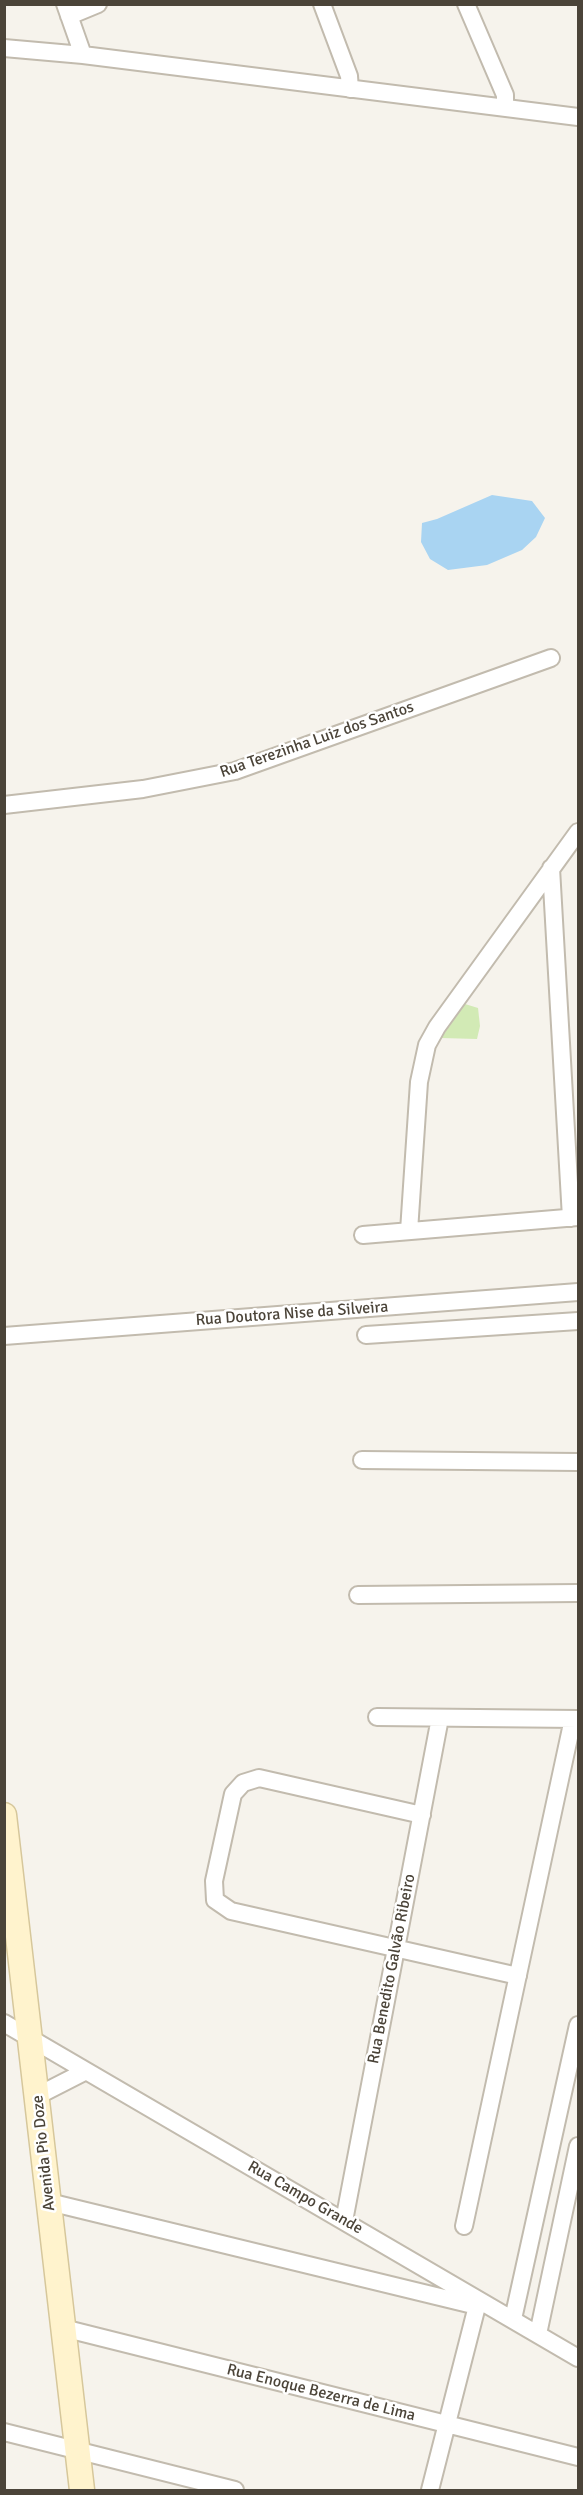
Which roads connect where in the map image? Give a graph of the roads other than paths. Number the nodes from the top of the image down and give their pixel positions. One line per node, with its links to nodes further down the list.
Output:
1 (98, 4): 4 (street)
2 (322, 4): 7 (street)
3 (466, 4): 8 (street)
4 (67, 10): 6 (street)
5 (4, 48): 6 (street)
6 (83, 56): 7 (street)
7 (350, 89): 8 (street)
8 (505, 108): 9 (street)
9 (579, 117)
10 (551, 658): 11 (street, Rua Terezinha Luiz dos Santos)
11 (4, 805)
12 (579, 832): 13 (street)
13 (550, 868): 14 (street); 15 (street)
14 (575, 1218): 15 (street)
15 (409, 1231): 16 (street)
16 (363, 1235)
17 (579, 1292): 20 (street, Rua Doutora Nise da Silveira)
18 (579, 1321): 19 (street)
19 (366, 1335)
20 (4, 1336)
21 (362, 1460): 22 (street)
22 (579, 1462)
23 (579, 1593): 24 (street)
24 (358, 1594)
25 (376, 1717): 26 (street)
26 (440, 1718): 27 (street); 29 (street, Rua Benedito Galvão Ribeiro)
27 (576, 1719): 31 (street)
28 (4, 1815): 34 (street, Avenida Pio Doze)
29 (422, 1815): 30 (street, Rua Benedito Galvão Ribeiro); 30 (street)
30 (396, 1948): 31 (street); 39 (street, Rua Benedito Galvão Ribeiro)
31 (518, 1976): 40 (street)
32 (4, 2024): 34 (street, Rua Campo Grande)
33 (579, 2025): 43 (street)
34 (31, 2039): 35 (street, Rua Campo Grande); 36 (street, Avenida Pio Doze)
35 (86, 2071): 36 (street); 39 (street, Rua Campo Grande)
36 (37, 2096): 38 (street, Avenida Pio Doze)
37 (579, 2146): 45 (street)
38 (49, 2202): 41 (street); 44 (street, Avenida Pio Doze)
39 (344, 2221): 42 (street, Rua Campo Grande)
40 (464, 2226)
41 (477, 2306): 42 (street); 47 (street)
42 (496, 2310): 43 (street, Rua Campo Grande)
43 (513, 2319): 45 (street, Rua Campo Grande)
44 (63, 2328): 47 (street, Rua Enoque Bezerra de Lima); 49 (street, Avenida Pio Doze)
45 (538, 2334): 46 (street, Rua Campo Grande)
46 (579, 2358)
47 (447, 2425): 50 (street, Rua Enoque Bezerra de Lima); 53 (street)
48 (4, 2432): 49 (street)
49 (77, 2451): 51 (street, Avenida Pio Doze); 52 (street)
50 (579, 2457)
51 (82, 2490)
52 (235, 2490)
53 (430, 2490)

